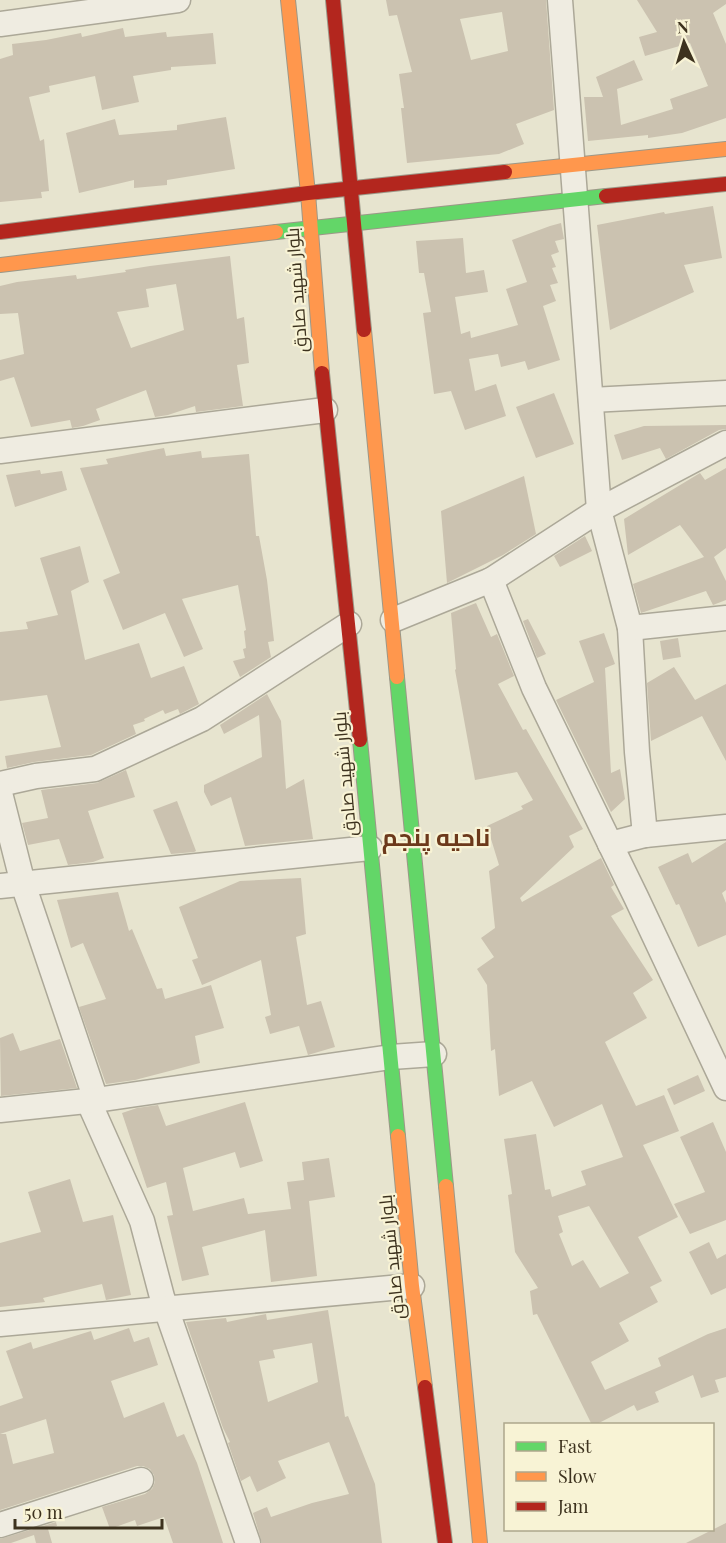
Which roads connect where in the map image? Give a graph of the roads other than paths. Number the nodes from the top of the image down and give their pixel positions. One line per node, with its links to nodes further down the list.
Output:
1 (178, 0): 5 (street)
2 (288, 0): 10 (main road, بلوار شهید صادق)
3 (333, 0): 9 (main road)
4 (560, 0): 7 (street)
5 (0, 24)
6 (726, 149): 7 (main road)
7 (573, 165): 9 (main road); 11 (street)
8 (726, 184): 11 (main road)
9 (352, 188): 10 (main road); 12 (main road)
10 (308, 193): 13 (main road, بلوار شهید صادق); 14 (main road)
11 (575, 200): 12 (main road); 17 (street)
12 (355, 222): 13 (main road); 24 (main road)
13 (311, 227): 15 (main road); 18 (main road, بلوار شهید صادق)
14 (0, 232)
15 (0, 265)
16 (726, 393): 17 (street)
17 (591, 400): 21 (street)
18 (325, 410): 20 (street); 25 (main road, بلوار شهید صادق)
19 (726, 443): 21 (street)
20 (0, 451)
21 (599, 510): 22 (street); 26 (street)
22 (491, 580): 24 (street); 31 (street)
23 (726, 618): 26 (street)
24 (393, 620): 34 (main road)
25 (349, 624): 27 (street); 32 (main road, بلوار شهید صادق)
26 (630, 628): 30 (street)
27 (0, 784)
28 (0, 793): 33 (street)
29 (726, 827): 30 (street)
30 (645, 835): 31 (street)
31 (610, 844): 36 (street)
32 (370, 848): 33 (street); 35 (main road, بلوار شهید صادق)
33 (11, 885): 37 (street)
34 (434, 1054): 35 (street); 46 (main road)
35 (391, 1057): 37 (street); 39 (main road, بلوار شهید صادق)
36 (726, 1088)
37 (92, 1100): 38 (street); 40 (street)
38 (0, 1110)
39 (412, 1286): 40 (street); 45 (main road, بلوار شهید صادق)
40 (167, 1309): 41 (street); 44 (street)
41 (0, 1324)
42 (141, 1480): 43 (street)
43 (0, 1525)
44 (248, 1543)
45 (445, 1543)
46 (480, 1543)

